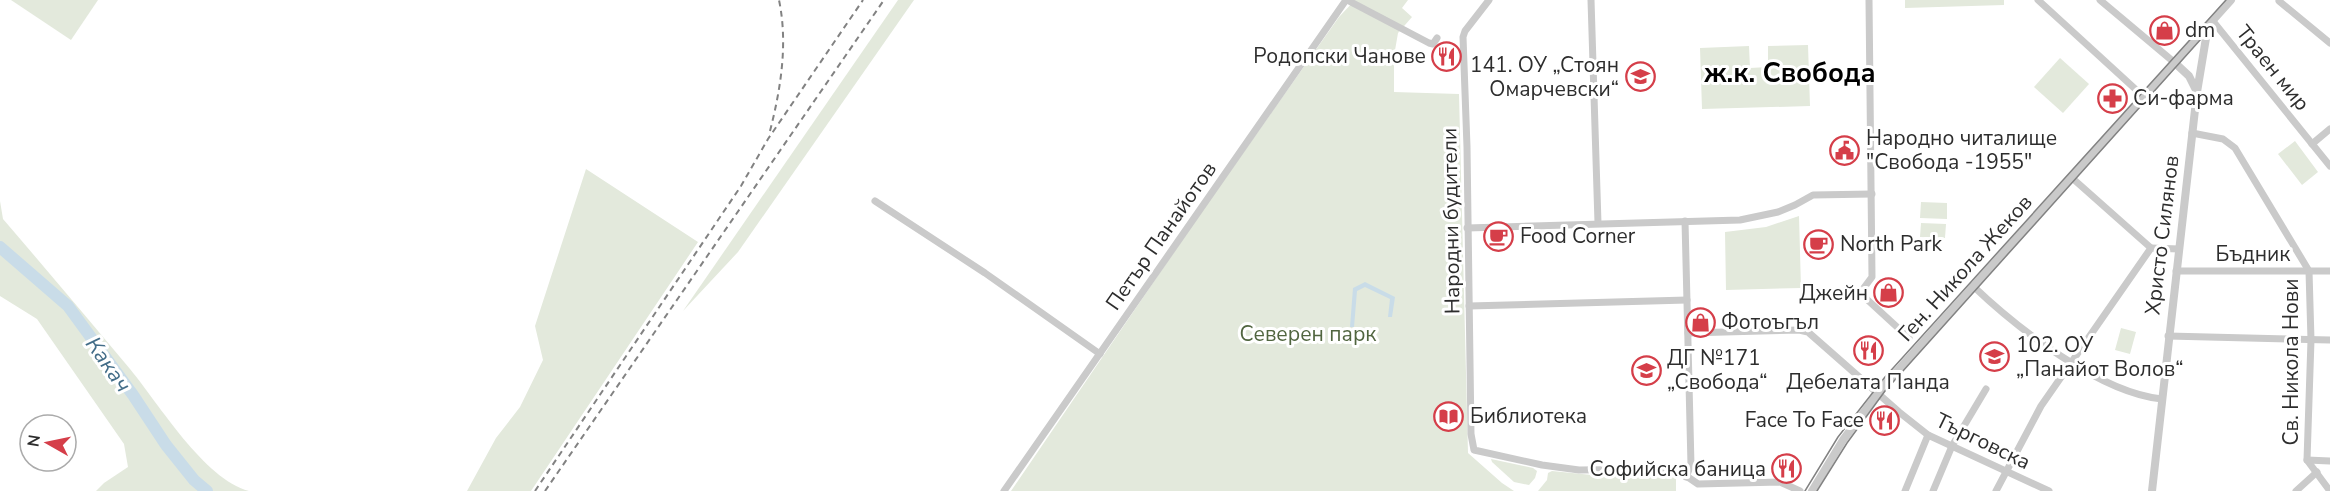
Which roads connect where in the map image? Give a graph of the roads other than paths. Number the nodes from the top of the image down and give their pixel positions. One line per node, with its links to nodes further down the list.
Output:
1 (1347, 0): 10 (street); 38 (street, Петър Панайотов)
2 (1489, 0): 24 (street, Народни будители)
3 (1591, 0): 23 (street)
4 (1869, 0): 20 (street)
5 (2038, 0): 14 (street)
6 (2100, 0): 12 (street)
7 (2231, 0): 9 (street, Ген. Никола Жеков)
8 (2279, 1): 11 (street)
9 (2210, 22): 12 (street, Ген. Никола Жеков); 13 (street, Христо Силянов); 17 (street, Траен мир)
10 (1437, 38)
11 (2330, 43)
12 (2175, 63): 13 (street); 14 (street, Ген. Никола Жеков)
13 (2197, 92): 16 (street, Христо Силянов)
14 (2144, 97): 19 (street, Ген. Никола Жеков)
15 (2330, 129): 17 (street)
16 (2192, 133): 26 (street, Христо Силянов); 28 (street, Св. Никола Нови)
17 (2313, 144): 18 (street, Траен мир)
18 (2330, 166)
19 (2071, 177): 25 (street); 30 (street, Ген. Никола Жеков)
20 (1872, 194): 22 (street); 35 (street)
21 (875, 201): 38 (street)
22 (1685, 221): 23 (street); 31 (street)
23 (1598, 223): 24 (street)
24 (1467, 228): 32 (street, Народни будители)
25 (2151, 248): 26 (street); 39 (street)
26 (2179, 249): 27 (street, Христо Силянов)
27 (2176, 271): 28 (street, Бъдник); 34 (street, Христо Силянов)
28 (2309, 271): 29 (street, Бъдник); 36 (street, Св. Никола Нови)
29 (2330, 271)
30 (1973, 286): 39 (street); 41 (street, Ген. Никола Жеков)
31 (1687, 300): 32 (street); 33 (street)
32 (1469, 306): 49 (street, Народни будители)
33 (1688, 333): 41 (street, Търговска); 49 (street)
34 (2169, 336): 36 (street); 42 (street, Христо Силянов)
35 (1909, 338)
36 (2311, 340): 37 (street); 45 (street, Св. Никола Нови)
37 (2330, 340)
38 (1100, 354): 50 (street, Петър Панайотов)
39 (2069, 362): 42 (street); 47 (street)
40 (1986, 389): 44 (street)
41 (1878, 393): 43 (street, Търговска); 52 (street, Ген. Никола Жеков)
42 (2162, 399): 57 (street, Христо Силянов)
43 (1928, 435): 44 (street, Търговска); 53 (street)
44 (1952, 446): 47 (street, Търговска); 54 (street)
45 (2307, 460): 46 (street); 48 (street, Св. Никола Нови)
46 (2330, 461)
47 (2005, 469): 55 (street); 56 (street, Търговска)
48 (2317, 472): 58 (street); 59 (street, Св. Никола Нови)
49 (1686, 477): 51 (street)
50 (1004, 491)
51 (1800, 491)
52 (1812, 491)
53 (1905, 491)
54 (1933, 491)
55 (1995, 491)
56 (2049, 491)
57 (2152, 491)
58 (2296, 491)
59 (2330, 491)

